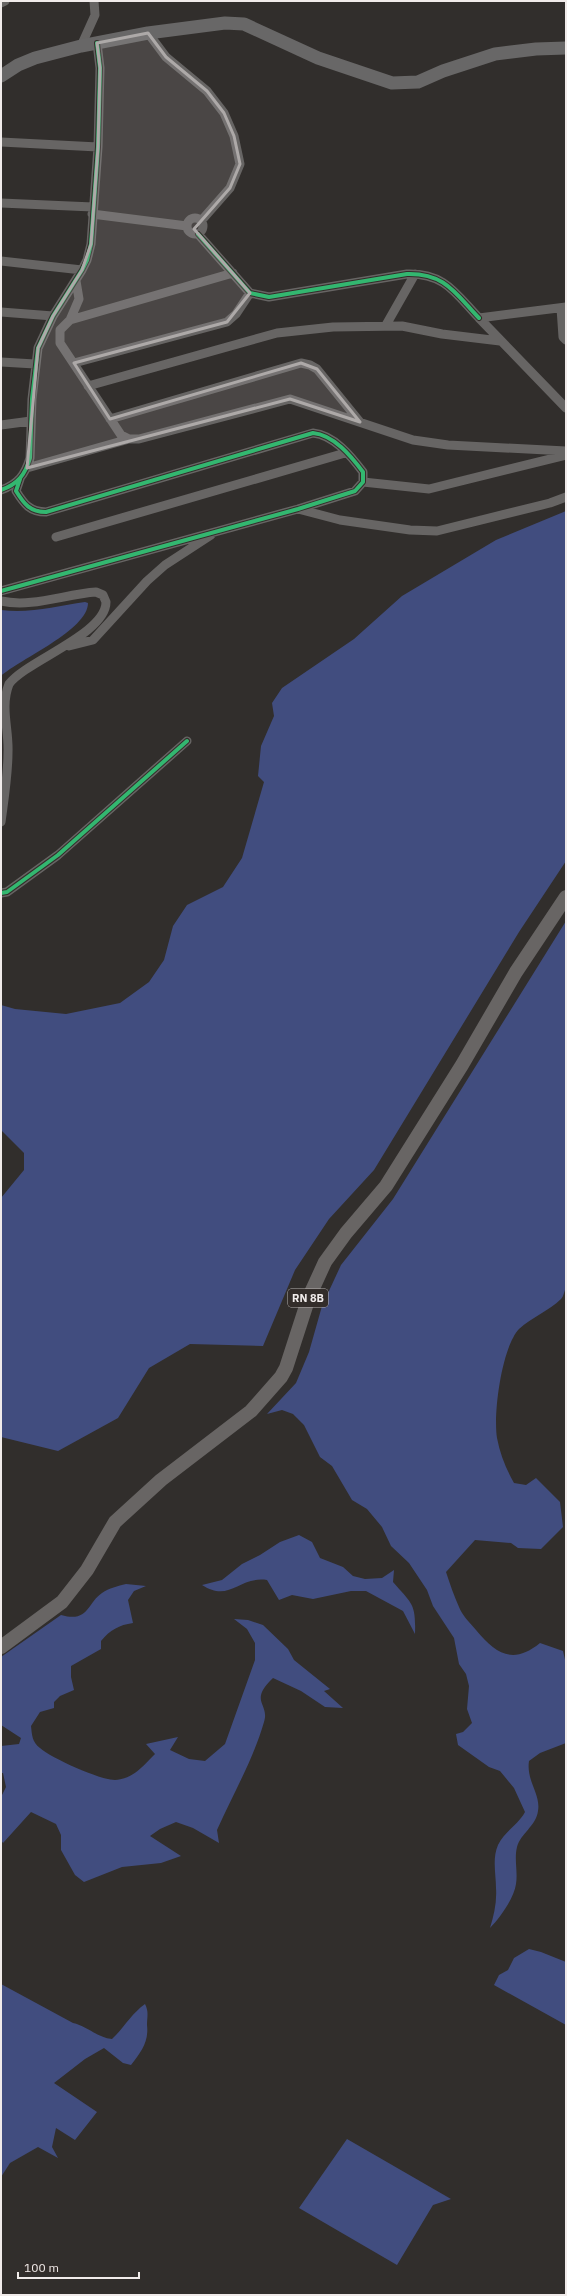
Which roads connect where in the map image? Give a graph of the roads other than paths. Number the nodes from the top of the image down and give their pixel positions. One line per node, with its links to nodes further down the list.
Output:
1 (5, 1): 3 (street)
2 (94, 1): 6 (street)
3 (1, 2)
4 (148, 33): 5 (main road); 7 (main road); 13 (street)
5 (97, 43): 6 (main road); 10 (street)
6 (80, 46): 8 (main road)
7 (566, 48)
8 (1, 76)
9 (1, 142): 10 (street)
10 (98, 147): 12 (street)
11 (1, 203): 12 (street)
12 (92, 210): 14 (street); 17 (street)
13 (201, 220): 14 (street); 15 (street)
14 (186, 226): 15 (street)
15 (198, 234): 18 (street)
16 (1, 261): 17 (street)
17 (82, 270): 20 (street)
18 (233, 273): 21 (street); 26 (street)
19 (416, 274): 21 (street); 25 (street); 27 (street)
20 (76, 281): 24 (street); 26 (street)
21 (250, 293): 31 (street)
22 (563, 308): 25 (street); 28 (street)
23 (1, 312): 24 (street)
24 (53, 316): 32 (street)
25 (479, 318): 29 (street)
26 (70, 320): 31 (street)
27 (386, 326): 29 (street); 33 (street)
28 (566, 340)
29 (500, 342): 34 (street)
30 (1, 362): 32 (street)
31 (74, 363): 33 (street)
32 (35, 364): 37 (street)
33 (88, 386): 36 (street)
34 (566, 408)
35 (1, 419): 38 (street)
36 (110, 419): 39 (street); 41 (street)
37 (31, 421): 38 (street); 45 (street)
38 (12, 422): 40 (street)
39 (360, 422): 41 (street); 42 (street)
40 (1, 424)
41 (129, 439): 45 (street)
42 (566, 451)
43 (345, 453): 46 (street); 47 (street); 52 (street)
44 (566, 455): 47 (street)
45 (27, 468): 46 (street)
46 (20, 479): 48 (street)
47 (363, 482): 50 (street)
48 (1, 490)
49 (566, 497): 50 (street)
50 (298, 509): 51 (street)
51 (215, 532): 53 (street); 55 (street)
52 (56, 537)
53 (1, 591)
54 (1, 601): 55 (street)
55 (66, 646): 57 (street)
56 (187, 741): 58 (street)
57 (1, 822)
58 (1, 893)
59 (566, 897): 60 (main road, RN 8B)
60 (1, 1647)

